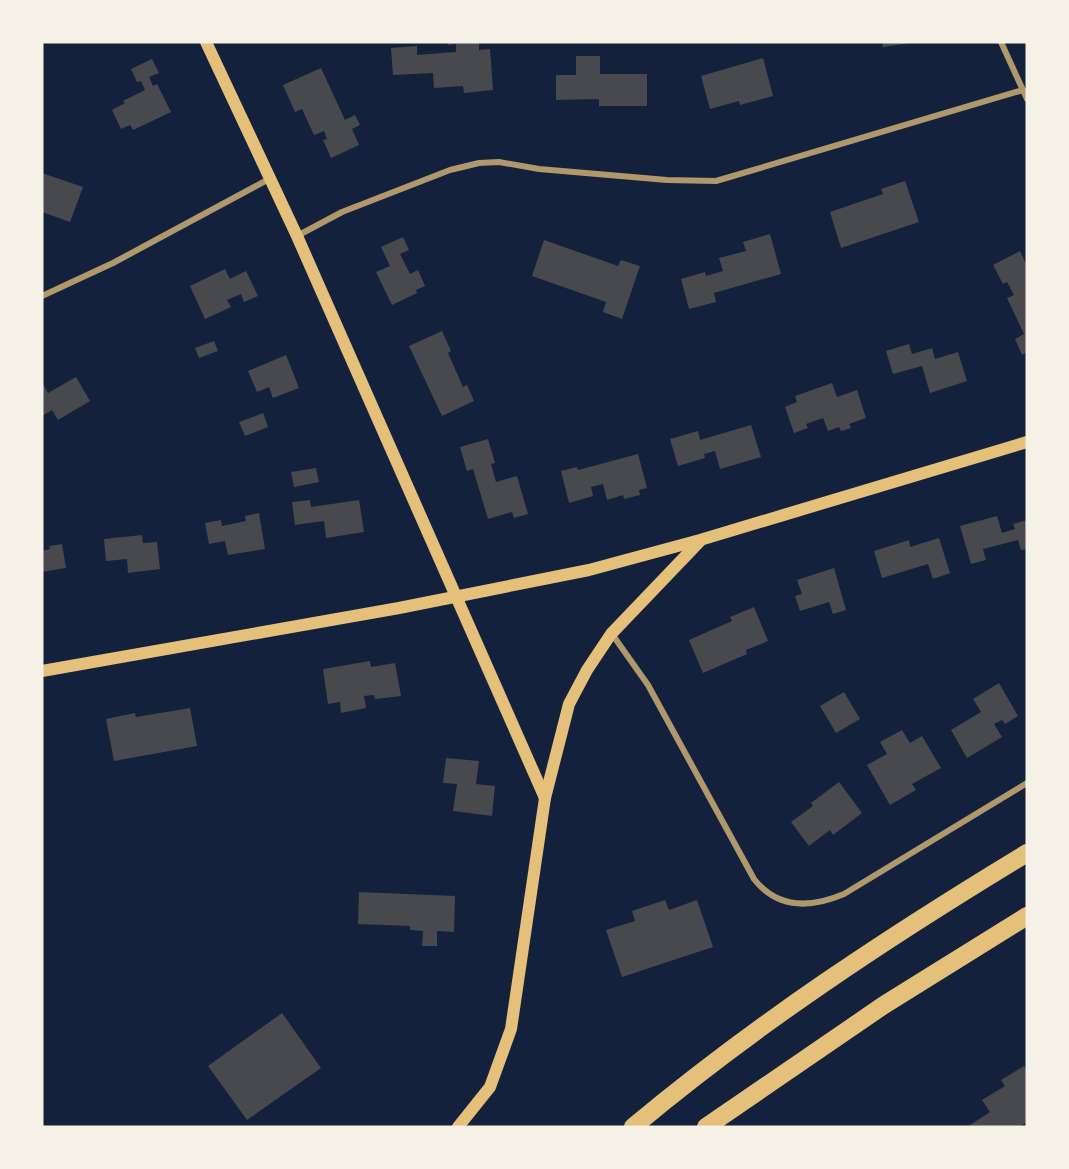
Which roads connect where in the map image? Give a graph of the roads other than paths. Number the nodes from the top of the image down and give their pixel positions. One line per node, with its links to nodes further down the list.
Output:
1 (206, 42): 5 (main road)
2 (1001, 42): 3 (street)
3 (1023, 90): 4 (street); 6 (street)
4 (1027, 99)
5 (269, 179): 6 (main road); 7 (street)
6 (297, 236): 10 (main road)
7 (42, 296)
8 (1027, 442): 9 (main road)
9 (700, 540): 10 (main road); 11 (main road)
10 (458, 595): 12 (main road); 14 (main road)
11 (611, 634): 13 (street); 14 (main road)
12 (42, 671)
13 (1027, 783)
14 (545, 798): 18 (main road)
15 (1027, 853): 17 (highway)
16 (1027, 916): 21 (highway)
17 (659, 1106): 19 (highway); 20 (highway)
18 (458, 1127)
19 (624, 1127)
20 (633, 1127)
21 (708, 1127)

